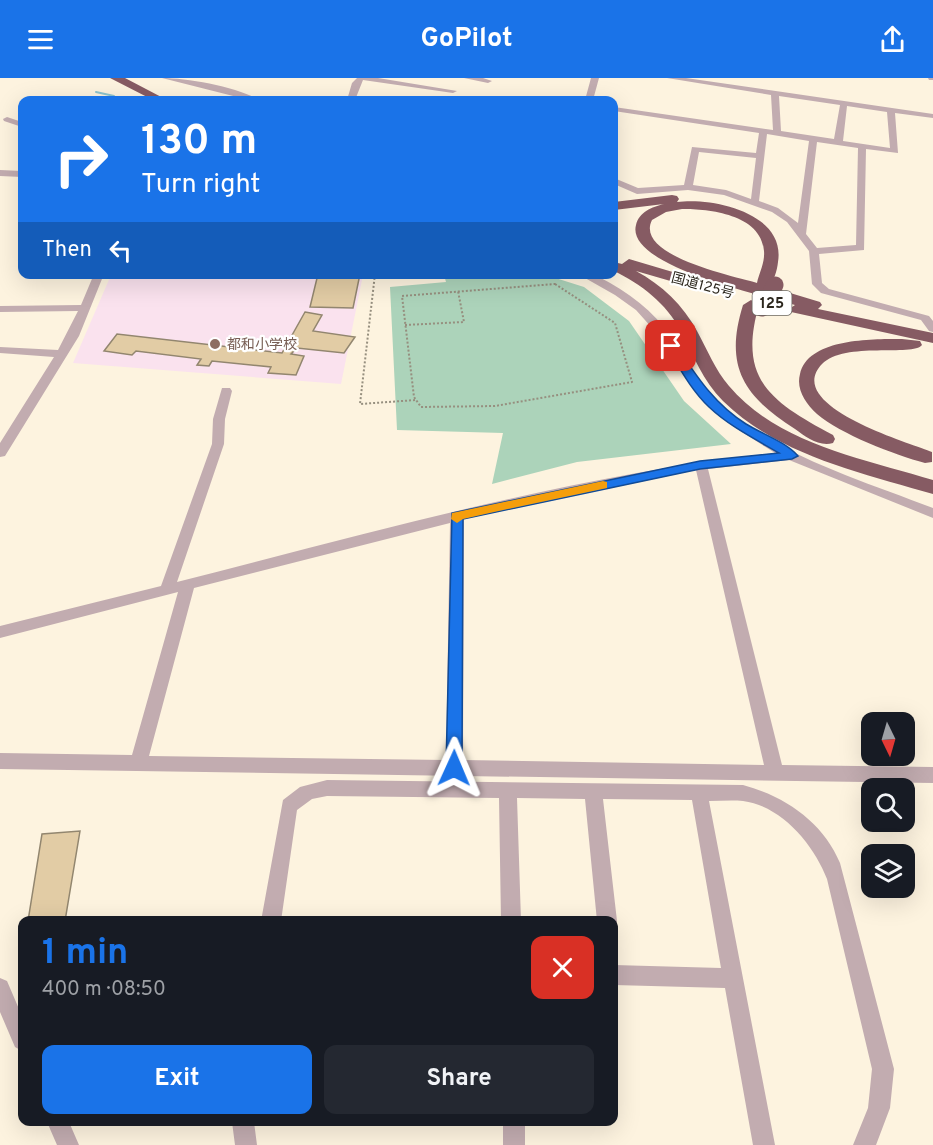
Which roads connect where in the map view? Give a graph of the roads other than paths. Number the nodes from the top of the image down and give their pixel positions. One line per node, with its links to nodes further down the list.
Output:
1 (102, 78): 13 (highway)
2 (116, 78): 14 (highway)
3 (166, 78): 15 (street)
4 (362, 78): 11 (street); 16 (street)
5 (468, 78): 9 (street)
6 (595, 78): 17 (street)
7 (671, 78): 10 (street)
8 (744, 78): 10 (street)
9 (488, 81)
10 (743, 88): 12 (street)
11 (453, 91)
12 (775, 93): 18 (street); 25 (street)
13 (137, 96)
14 (153, 96)
15 (243, 96)
16 (352, 96)
17 (590, 96)
18 (844, 103): 20 (street); 27 (street)
19 (618, 110): 24 (street)
20 (891, 110): 21 (street); 28 (street)
21 (933, 117)
22 (7, 119): 23 (street)
23 (18, 123)
24 (763, 132): 25 (street); 29 (street)
25 (777, 134): 26 (street)
26 (813, 140): 27 (street); 36 (street)
27 (838, 143): 28 (street)
28 (862, 147): 37 (street)
29 (760, 156): 33 (street); 34 (street)
30 (0, 173): 31 (street)
31 (18, 174)
32 (618, 183): 33 (street)
33 (688, 188): 34 (street)
34 (755, 201): 36 (street)
35 (618, 205): 43 (highway)
36 (801, 234): 37 (street)
37 (814, 251): 48 (street)
38 (618, 252): 44 (highway, 国道125号 / 125)
39 (618, 260): 49 (highway, 国道125号 / 125)
40 (618, 268): 59 (highway)
41 (97, 279): 46 (street)
42 (593, 279): 56 (street)
43 (769, 283): 44 (highway); 45 (highway, bridge)
44 (814, 305): 48 (highway, 国道125号 / 125)
45 (756, 307): 57 (highway); 59 (highway)
46 (84, 308): 47 (street); 52 (street)
47 (0, 309)
48 (933, 330)
49 (933, 338)
50 (933, 348): 57 (highway)
51 (0, 350): 52 (street)
52 (62, 354): 54 (street)
53 (226, 391): 63 (street)
54 (6, 436): 55 (street)
55 (0, 453)
56 (792, 456): 58 (street); 60 (street)
57 (929, 459)
58 (700, 465): 61 (street); 68 (street)
59 (926, 485)
60 (933, 513)
61 (457, 516): 62 (street); 67 (street)
62 (188, 584): 63 (street); 66 (street)
63 (167, 589): 64 (street)
64 (0, 632)
65 (0, 761): 66 (street)
66 (138, 763): 67 (street)
67 (454, 768): 68 (street)
68 (775, 772): 69 (street)
69 (933, 775)
70 (508, 790): 71 (street); 73 (street); 74 (street)
71 (593, 791): 72 (street); 75 (street)
72 (699, 792): 77 (street); 85 (street)
73 (272, 916)
74 (511, 916)
75 (606, 916)
76 (618, 975): 77 (street)
77 (734, 978): 84 (street)
78 (0, 988): 79 (street)
79 (18, 1031)
80 (60, 1126): 82 (street)
81 (514, 1126): 83 (street)
82 (68, 1145)
83 (514, 1145)
84 (764, 1145)
85 (864, 1145)

